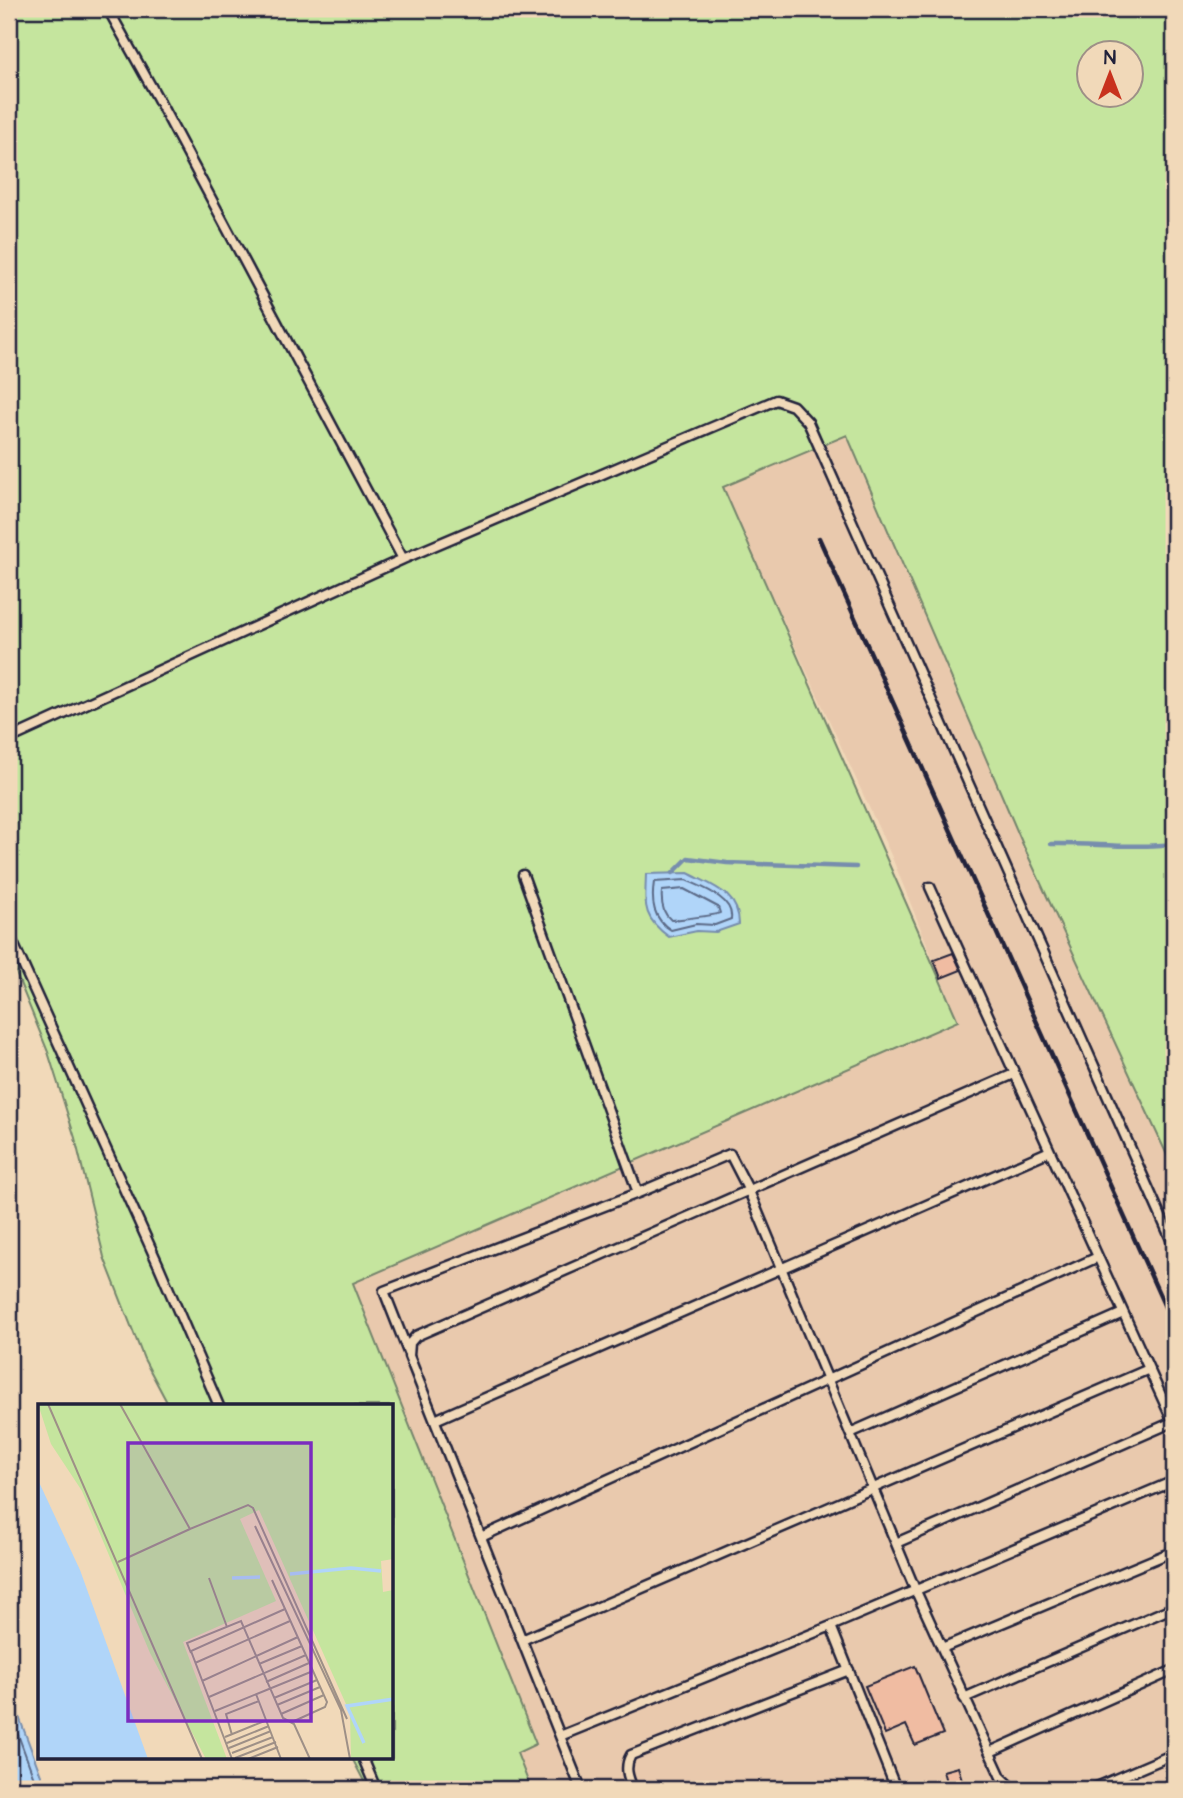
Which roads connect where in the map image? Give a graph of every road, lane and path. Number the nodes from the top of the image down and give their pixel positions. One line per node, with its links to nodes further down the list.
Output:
1 (108, 9): 2 (lane)
2 (403, 559): 3 (lane); 11 (lane)
3 (9, 739)
4 (523, 875): 10 (lane)
5 (930, 887): 7 (lane)
6 (9, 934): 18 (lane)
7 (1014, 1074): 8 (lane); 9 (lane)
8 (1050, 1152): 12 (lane); 13 (lane)
9 (750, 1191): 10 (lane); 13 (lane); 15 (lane)
10 (638, 1193): 15 (lane)
11 (1174, 1245)
12 (1098, 1257): 14 (lane); 17 (lane)
13 (782, 1269): 17 (lane); 19 (lane)
14 (1123, 1313): 16 (lane); 21 (lane)
15 (409, 1356): 19 (lane)
16 (1149, 1369): 20 (lane); 23 (lane)
17 (828, 1380): 21 (lane); 24 (lane)
18 (218, 1404)
19 (435, 1420): 24 (lane)
20 (1174, 1423): 25 (lane)
21 (850, 1433): 23 (lane)
22 (1174, 1481): 27 (lane)
23 (873, 1489): 25 (lane); 30 (lane)
24 (481, 1537): 30 (lane)
25 (895, 1543): 27 (lane)
26 (1174, 1551): 31 (lane)
27 (915, 1589): 29 (lane); 31 (lane)
28 (1174, 1607): 34 (lane)
29 (831, 1626): 32 (lane); 35 (lane)
30 (522, 1640): 35 (lane)
31 (942, 1648): 34 (lane)
32 (849, 1670): 41 (lane); 42 (lane)
33 (1174, 1670): 36 (lane)
34 (964, 1698): 36 (lane)
35 (560, 1736): 40 (lane)
36 (990, 1752): 43 (lane)
37 (1174, 1754): 44 (lane)
38 (363, 1759): 39 (lane)
39 (376, 1789)
40 (581, 1789)
41 (633, 1789)
42 (897, 1789)
43 (1014, 1789)
44 (1092, 1789)

